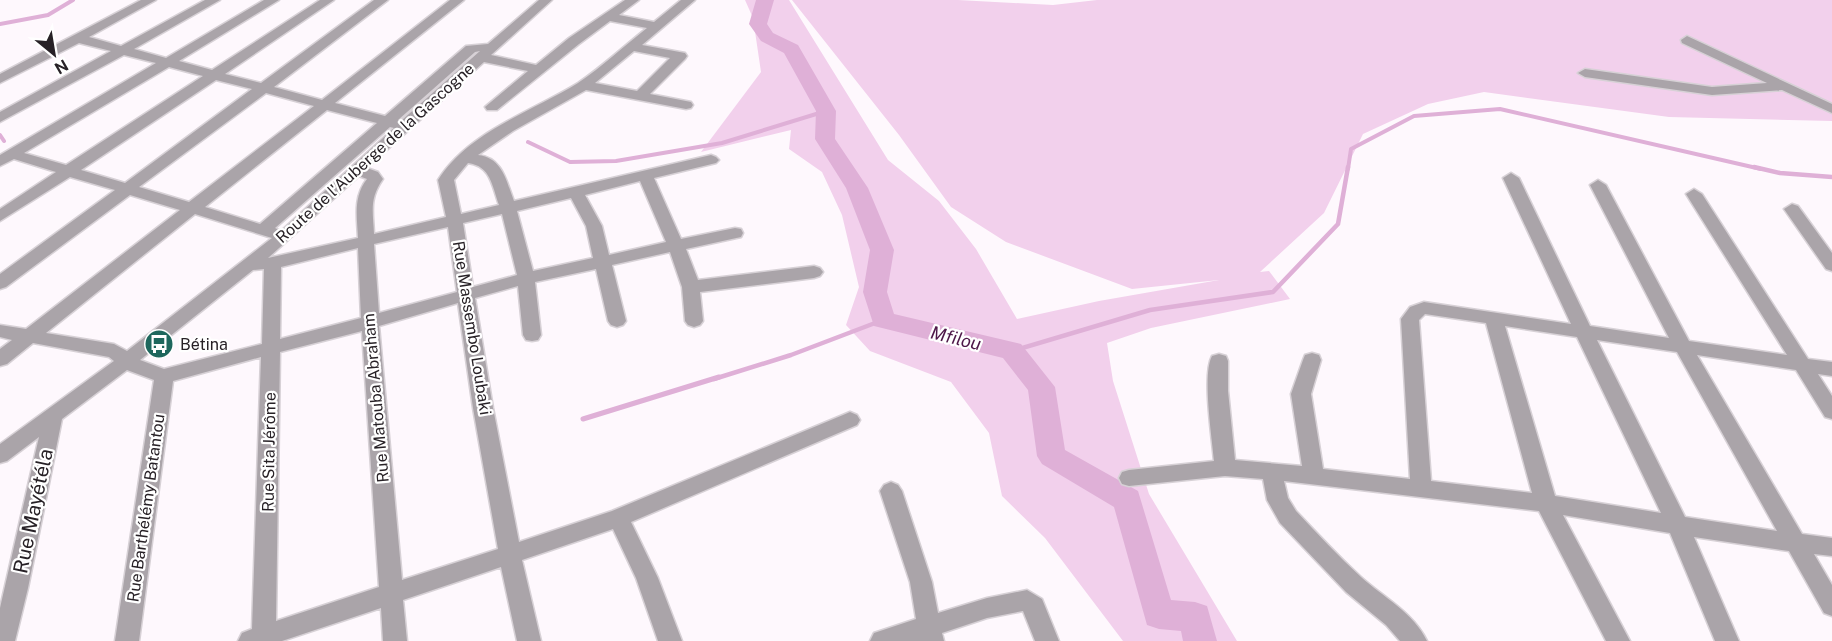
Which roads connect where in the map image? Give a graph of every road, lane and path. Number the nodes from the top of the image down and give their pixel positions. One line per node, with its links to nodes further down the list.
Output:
1 (150, 0): 12 (street)
2 (214, 0): 15 (street)
3 (273, 0): 18 (street)
4 (328, 0): 21 (street)
5 (382, 0): 26 (street)
6 (458, 0): 29 (street)
7 (546, 0): 16 (street, Route de l'Auberge de la Gascogne)
8 (633, 0): 10 (street)
9 (689, 0): 11 (street, Rue Massembo Loubaki)
10 (607, 17): 11 (street); 19 (street)
11 (657, 26): 14 (street, Rue Massembo Loubaki)
12 (77, 38): 15 (street); 22 (street)
13 (1687, 40): 25 (street)
14 (633, 47): 23 (street, Rue Massembo Loubaki); 28 (street)
15 (124, 51): 18 (street); 33 (street)
16 (482, 56): 17 (street); 17 (street); 19 (street); 27 (street, Route de l'Auberge de la Gascogne)
17 (459, 59): 24 (street)
18 (168, 62): 21 (street); 36 (street)
19 (540, 70): 31 (street)
20 (1585, 73): 25 (street)
21 (217, 75): 26 (street); 39 (street)
22 (0, 79)
23 (584, 85): 28 (street); 37 (street, Rue Massembo Loubaki)
24 (428, 86): 27 (street); 34 (street)
25 (1783, 86): 32 (street)
26 (265, 88): 29 (street); 44 (street)
27 (443, 90): 35 (street, Route de l'Auberge de la Gascogne)
28 (639, 97): 30 (street)
29 (328, 104): 34 (street); 47 (street)
30 (686, 105)
31 (492, 107)
32 (1832, 109)
33 (0, 118)
34 (388, 121): 35 (street); 52 (street)
35 (404, 126): 40 (street, Route de l'Auberge de la Gascogne)
36 (6, 157): 39 (street)
37 (466, 158): 48 (street); 51 (street, Rue Massembo Loubaki)
38 (711, 160): 41 (street)
39 (70, 170): 44 (street); 50 (street)
40 (357, 170): 54 (street, Route de l'Auberge de la Gascogne); 55 (street, Rue Matouba Abraham)
41 (645, 176): 45 (street); 56 (street)
42 (1511, 178): 71 (street)
43 (1598, 185): 74 (street)
44 (127, 188): 47 (street); 63 (street)
45 (576, 193): 48 (street); 57 (street)
46 (1694, 194): 80 (street)
47 (193, 207): 52 (street); 73 (street)
48 (509, 209): 51 (street); 62 (street)
49 (1792, 209): 60 (street)
50 (0, 216)
51 (455, 222): 55 (street); 65 (street, Rue Massembo Loubaki)
52 (263, 230): 54 (street)
53 (735, 232): 56 (street)
54 (284, 237): 59 (street, Route de l'Auberge de la Gascogne)
55 (368, 242): 58 (street); 69 (street, Rue Matouba Abraham)
56 (675, 245): 57 (street); 64 (street)
57 (602, 261): 62 (street); 67 (street)
58 (273, 263): 59 (street); 75 (street, Rue Sita Jérôme)
59 (247, 265): 77 (street, Route de l'Auberge de la Gascogne)
60 (1832, 265)
61 (814, 272): 64 (street)
62 (526, 278): 65 (street); 72 (street)
63 (0, 282)
64 (691, 287): 68 (street)
65 (466, 296): 69 (street); 98 (street, Rue Massembo Loubaki)
66 (1494, 320): 71 (street); 91 (street); 93 (street)
67 (617, 321)
68 (694, 321)
69 (370, 322): 75 (street); 99 (street, Rue Matouba Abraham)
70 (0, 332): 73 (street)
71 (1584, 333): 74 (street); 95 (street)
72 (532, 335)
73 (32, 336): 76 (street); 77 (street)
74 (1683, 347): 80 (street); 96 (street)
75 (270, 349): 82 (street); 102 (street, Rue Sita Jérôme)
76 (0, 359)
77 (128, 360): 82 (street); 84 (street, Route de l'Auberge de la Gascogne)
78 (1312, 360): 89 (street)
79 (1219, 361): 87 (street)
80 (1802, 365): 81 (street); 83 (street)
81 (1832, 369)
82 (164, 376): 104 (street, Rue Barthélémy Batantou)
83 (1832, 412)
84 (53, 416): 86 (street, Route de l'Auberge de la Gascogne); 103 (street, Rue Mayétéla)
85 (850, 420): 94 (street)
86 (0, 455)
87 (1225, 468): 88 (street); 90 (street)
88 (1272, 471): 89 (street); 110 (street)
89 (1314, 477): 91 (street)
90 (1129, 478)
91 (1421, 488): 93 (street)
92 (891, 491): 101 (street)
93 (1546, 503): 95 (street); 111 (street)
94 (618, 518): 98 (street); 107 (street)
95 (1678, 525): 96 (street); 112 (street)
96 (1794, 543): 97 (street); 100 (street)
97 (1832, 547)
98 (510, 555): 99 (street); 106 (street, Rue Massembo Loubaki)
99 (393, 594): 102 (street); 105 (street, Rue Matouba Abraham)
100 (1832, 606)
101 (930, 634): 108 (street); 109 (street)
102 (260, 639)
103 (3, 641)
104 (127, 641)
105 (395, 641)
106 (529, 641)
107 (669, 641)
108 (882, 641)
109 (1047, 641)
110 (1415, 641)
111 (1618, 641)
112 (1727, 641)

